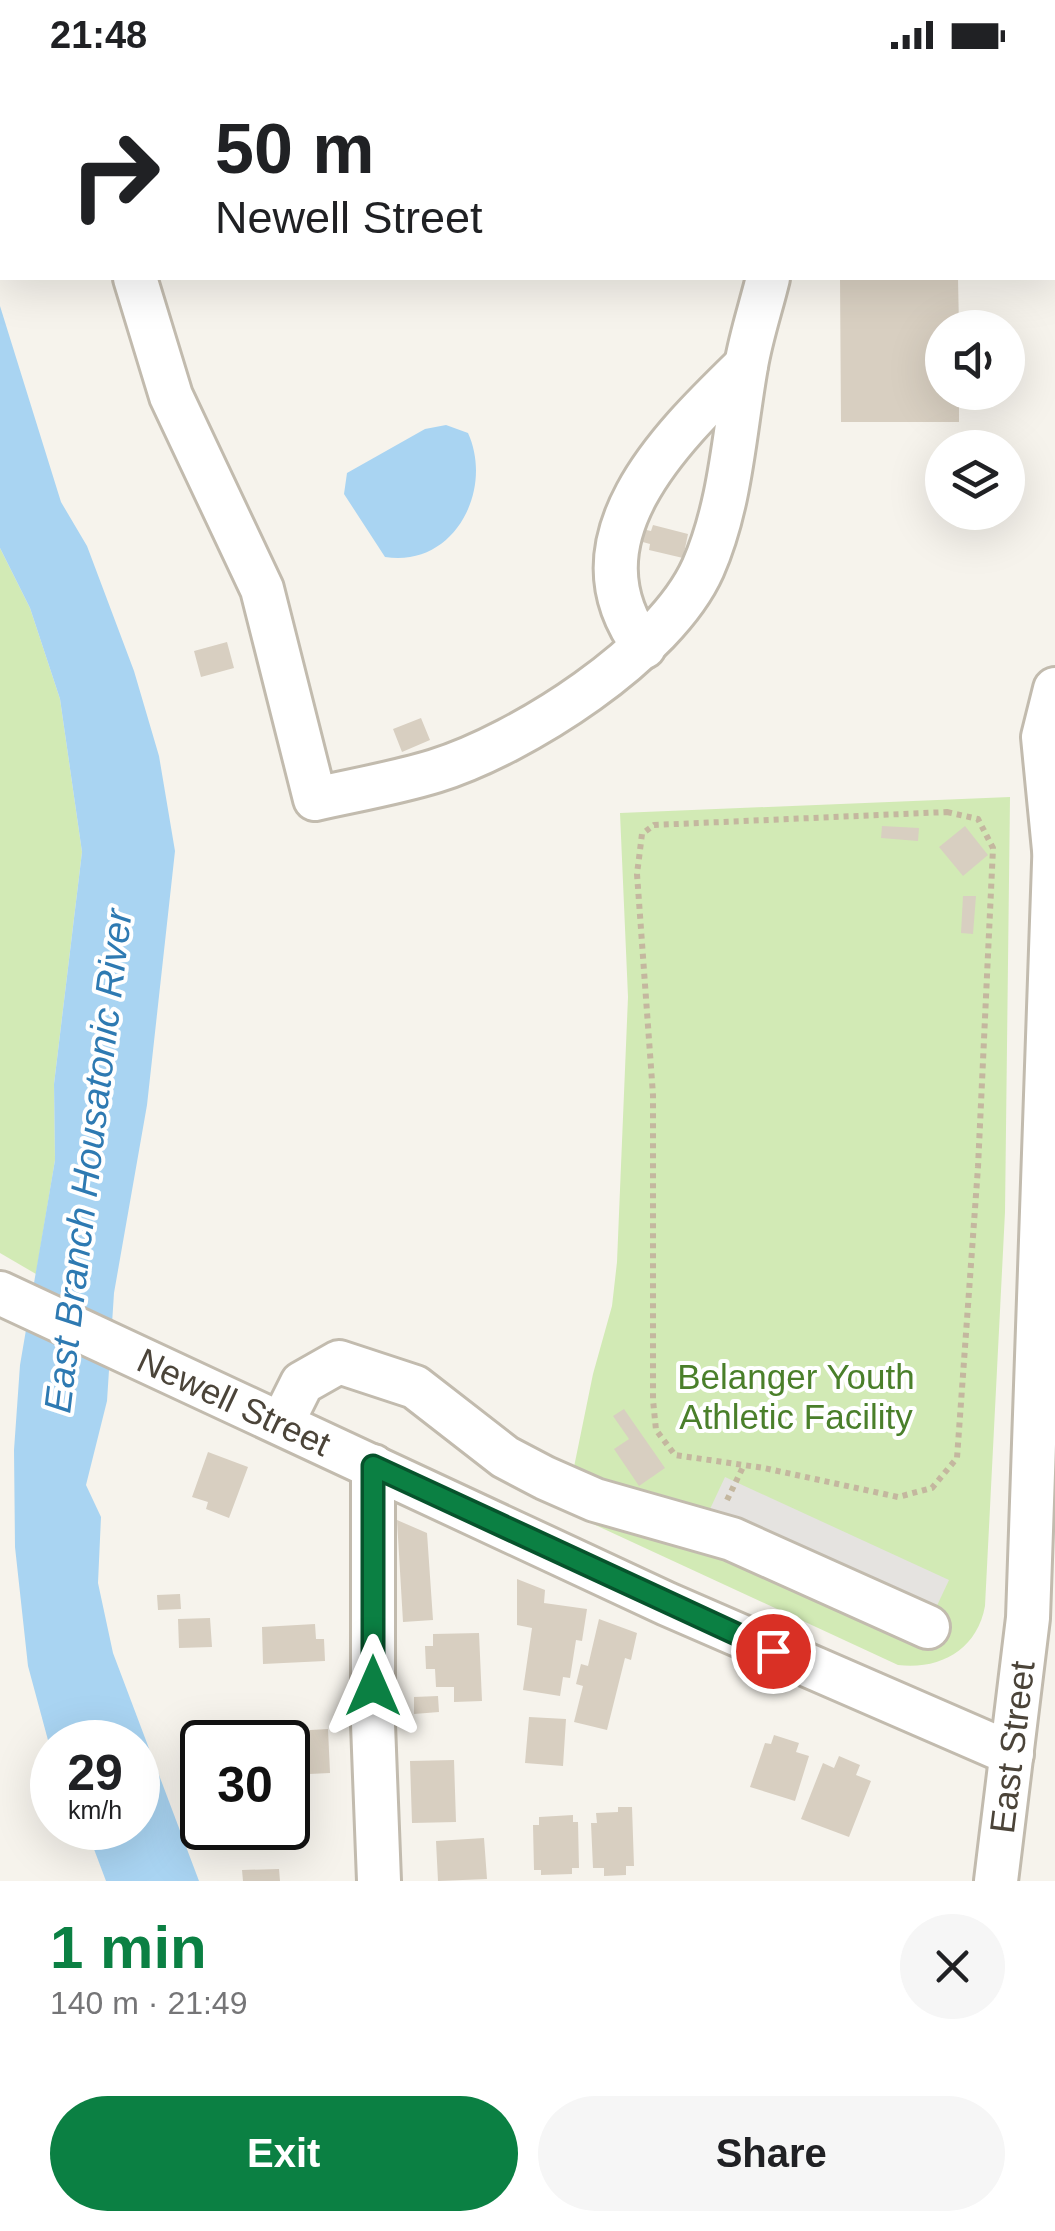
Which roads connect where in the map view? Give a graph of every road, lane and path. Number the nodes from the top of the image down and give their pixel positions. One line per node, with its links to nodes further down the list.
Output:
1 (136, 280): 4 (street)
2 (767, 280): 3 (street)
3 (746, 365): 4 (street); 4 (street)
4 (644, 646)
5 (1055, 689): 8 (street)
6 (947, 812): 6 (path)
7 (1055, 834): 8 (street, East Street)
8 (1054, 850): 13 (street, East Street)
9 (4, 1295): 10 (street, Newell Street)
10 (282, 1423): 11 (street, Newell Street); 12 (street)
11 (373, 1466): 13 (street, Newell Street); 14 (street)
12 (928, 1628)
13 (1012, 1754): 15 (street, East Street)
14 (379, 1881)
15 (996, 1881)

